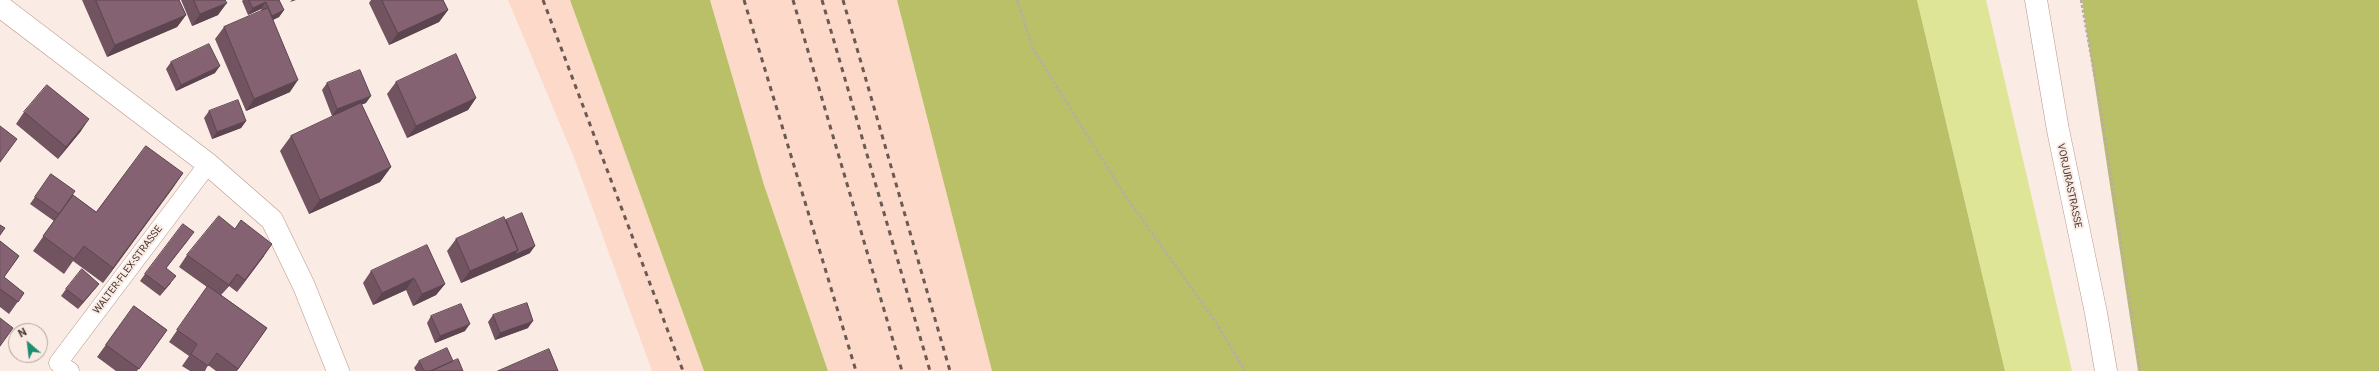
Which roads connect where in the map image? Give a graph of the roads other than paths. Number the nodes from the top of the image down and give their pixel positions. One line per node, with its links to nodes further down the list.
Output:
1 (2036, 0): 6 (street, VORJURASTRASSE)
2 (0, 6): 3 (street)
3 (208, 164): 4 (lane, WALTER-FLEX-STRASSE); 5 (street)
4 (70, 371)
5 (338, 371)
6 (2106, 371)

